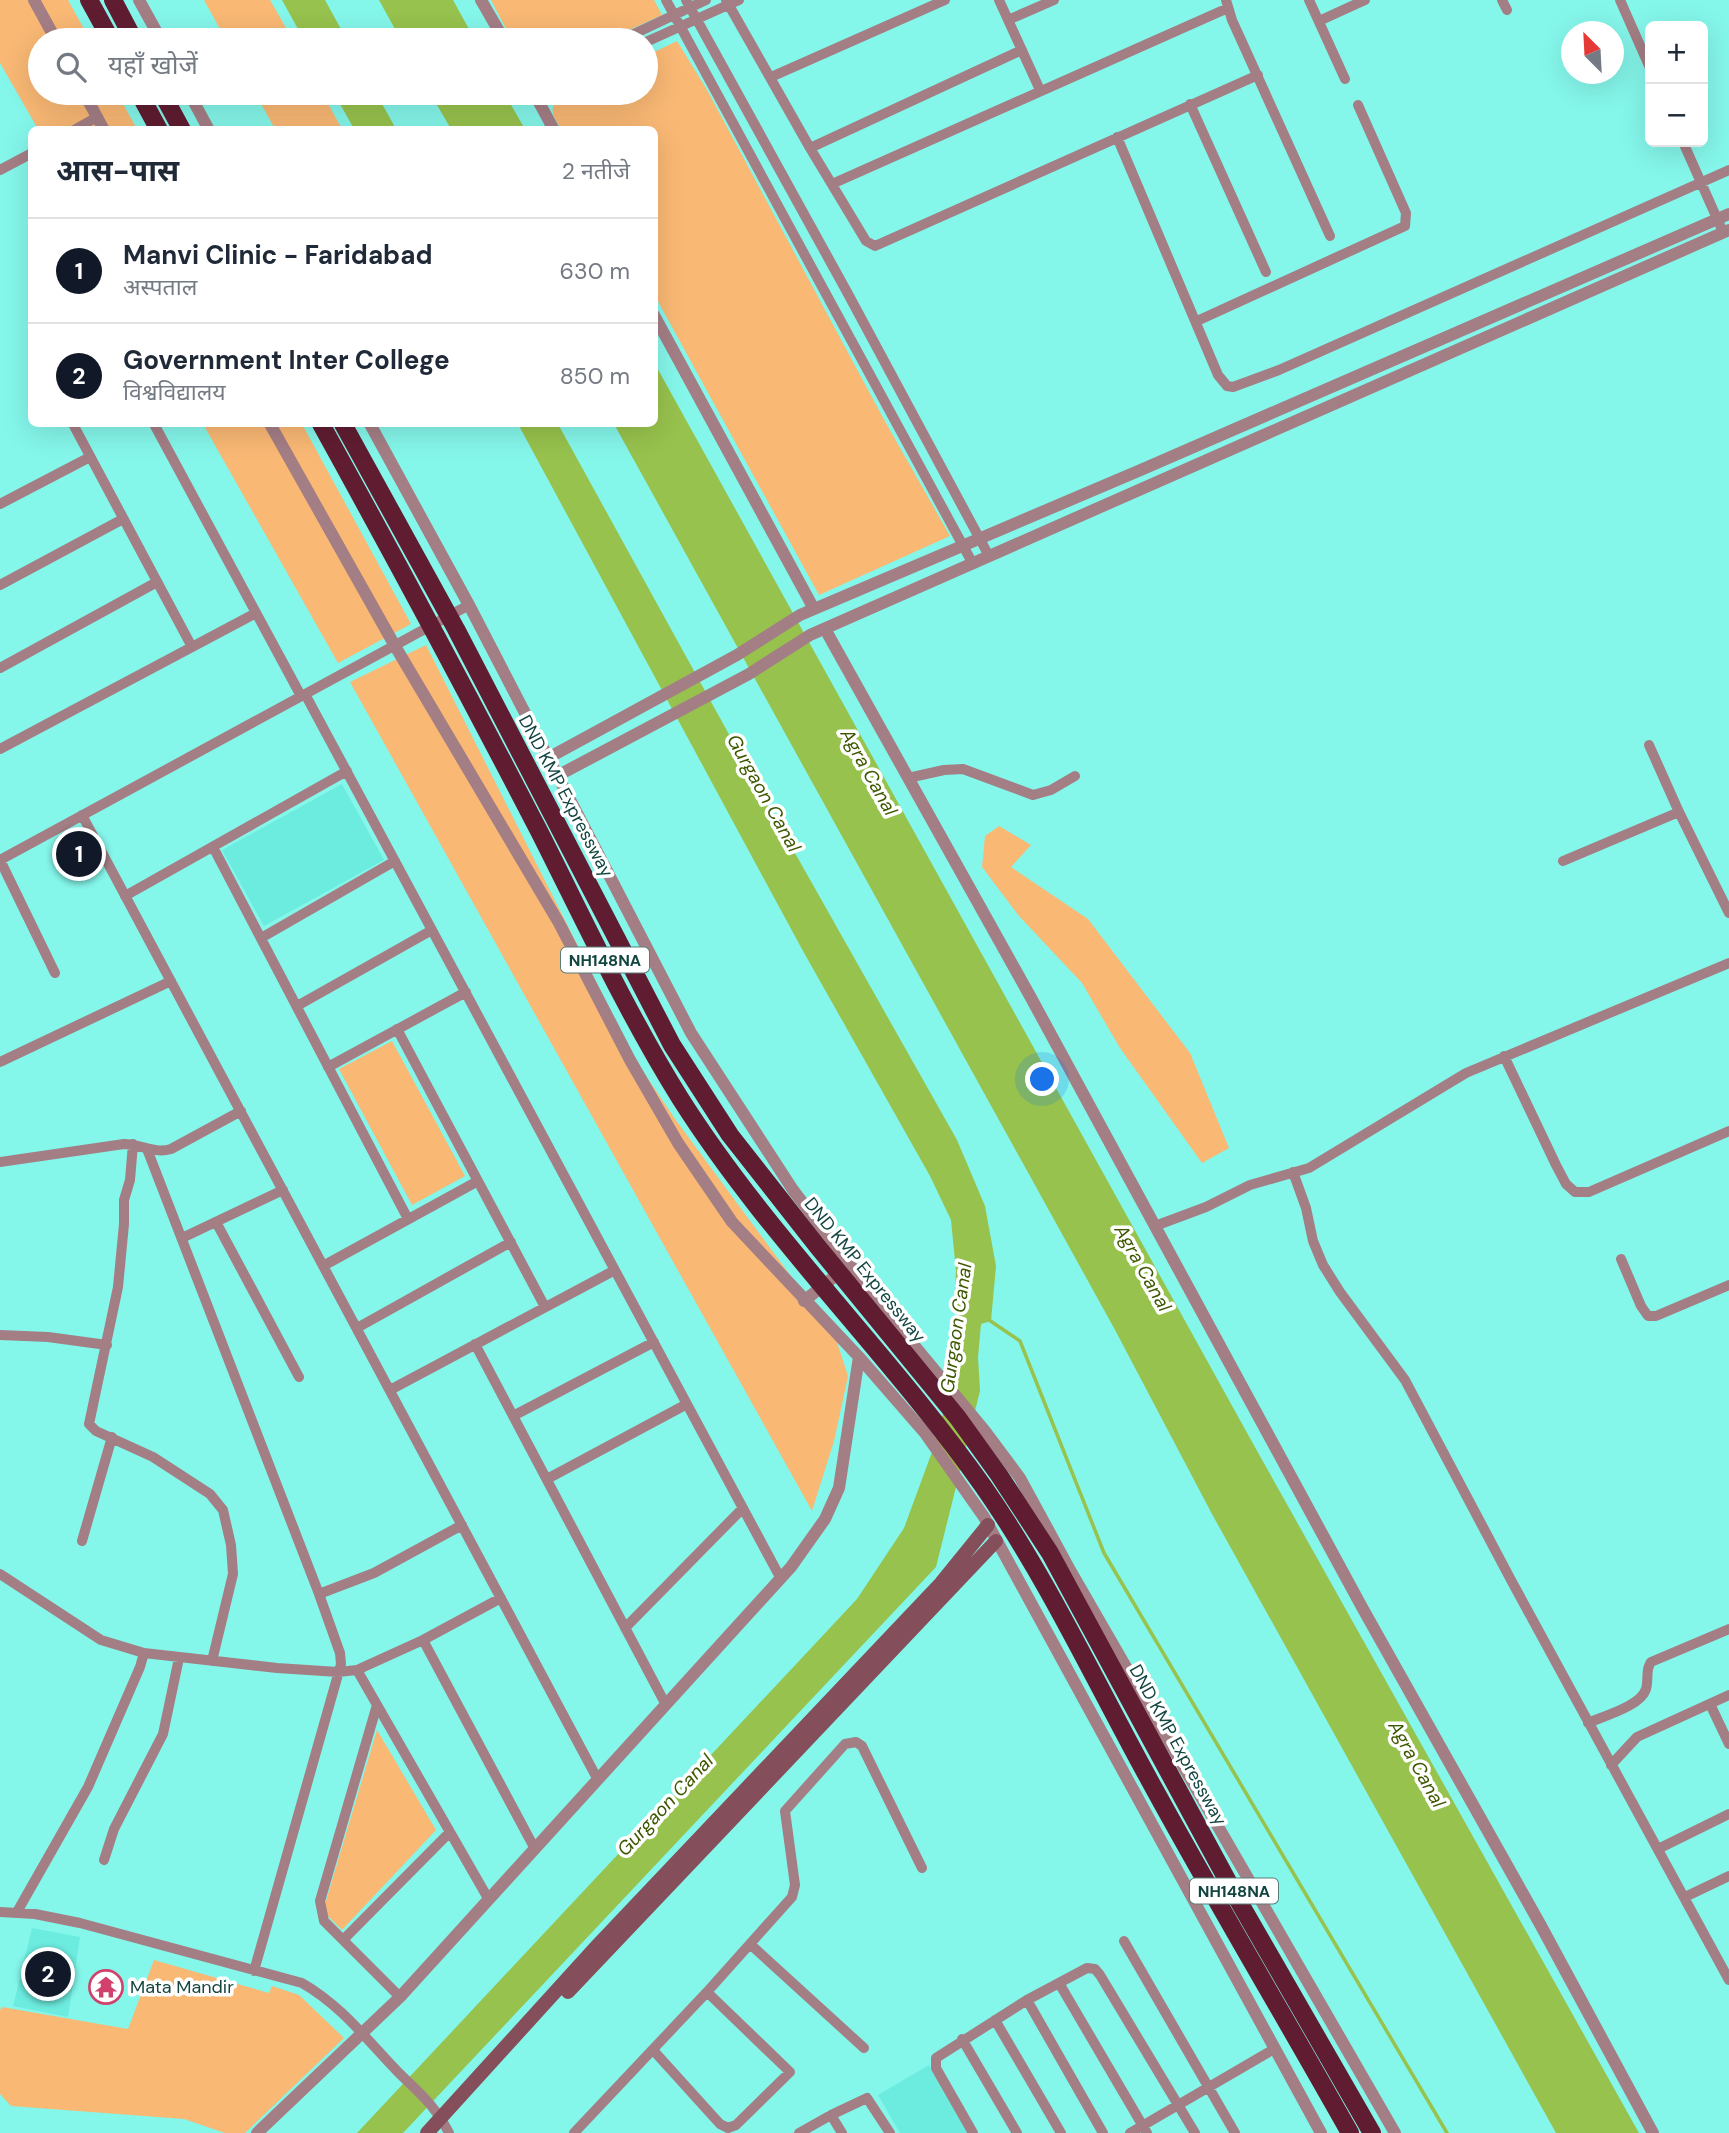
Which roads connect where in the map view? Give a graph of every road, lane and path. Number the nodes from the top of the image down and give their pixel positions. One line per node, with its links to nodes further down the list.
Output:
1 (34, 0): 22 (street)
2 (89, 0): 23 (highway)
3 (113, 0): 24 (highway)
4 (139, 0): 25 (street)
5 (481, 0): 26 (street)
6 (666, 0): 17 (street)
7 (706, 0): 15 (street)
8 (945, 0): 32 (street)
9 (999, 0): 19 (street)
10 (1054, 0): 19 (street)
11 (1310, 0): 20 (street)
12 (1365, 0): 20 (street)
13 (1620, 0): 30 (street)
14 (731, 1): 18 (street); 32 (street)
15 (688, 4): 17 (street); 18 (street)
16 (1227, 4): 31 (street); 34 (street)
17 (674, 15): 21 (street); 27 (street)
18 (697, 19): 21 (street); 72 (street)
19 (1008, 20): 29 (street)
20 (1319, 21): 33 (street)
21 (680, 26): 28 (street); 73 (street)
22 (49, 28)
23 (104, 28)
24 (128, 28)
25 (154, 28)
26 (497, 28)
27 (646, 28)
28 (658, 36)
29 (1022, 50): 34 (street); 51 (street)
30 (1645, 57)
31 (1258, 75): 35 (street); 59 (street)
32 (771, 77): 51 (street)
33 (1345, 79)
34 (1040, 90): 56 (street)
35 (1190, 104): 49 (street); 60 (street)
36 (90, 105): 42 (street)
37 (145, 105): 45 (highway)
38 (168, 105): 46 (highway)
39 (195, 105): 47 (street)
40 (541, 105): 48 (street)
41 (1357, 105): 61 (street)
42 (97, 117): 43 (street); 44 (street)
43 (81, 126)
44 (102, 126)
45 (157, 126)
46 (180, 126)
47 (207, 126)
48 (552, 126)
49 (1117, 137): 56 (street); 61 (street)
50 (1685, 147): 55 (street)
51 (810, 148): 56 (street)
52 (28, 155): 53 (street)
53 (0, 170)
54 (1729, 170): 55 (street)
55 (1701, 182): 57 (street); 61 (street)
56 (832, 184)
57 (1723, 216): 58 (street); 72 (street)
58 (1726, 231): 74 (street)
59 (1330, 236)
60 (1266, 272)
61 (1197, 321)
62 (658, 322): 79 (street)
63 (75, 427): 69 (street)
64 (155, 427): 80 (street)
65 (272, 427): 82 (street)
66 (323, 427): 216 (highway, NH148NA)
67 (344, 427): 217 (highway, DND KMP Expressway / NH148NA)
68 (372, 427): 78 (street)
69 (90, 457): 70 (street); 71 (street)
70 (0, 504)
71 (123, 519): 76 (street); 77 (street)
72 (980, 538): 73 (street); 74 (street)
73 (964, 545): 75 (street); 79 (street)
74 (989, 556): 75 (street)
75 (973, 564): 81 (street)
76 (157, 582): 83 (street); 84 (street)
77 (0, 585)
78 (469, 605): 82 (street); 88 (street)
79 (814, 609): 88 (street)
80 (256, 613): 83 (street); 85 (street)
81 (825, 629): 90 (street); 92 (street)
82 (395, 646): 85 (street); 130 (street)
83 (192, 647): 87 (street)
84 (0, 668)
85 (303, 695): 89 (street); 94 (street)
86 (1649, 745): 93 (street)
87 (0, 749)
88 (548, 758): 90 (street)
89 (347, 771): 95 (street); 97 (street)
90 (557, 776): 126 (street)
91 (1075, 776): 92 (street)
92 (908, 778): 122 (street)
93 (1679, 812): 98 (street); 100 (street)
94 (82, 815): 96 (street); 99 (street)
95 (213, 847): 99 (street); 102 (street)
96 (0, 860): 104 (street)
97 (395, 861): 101 (street); 102 (street)
98 (1563, 861)
99 (125, 896): 105 (street)
100 (1729, 913)
101 (432, 930): 106 (street); 107 (street)
102 (261, 937): 107 (street)
103 (1729, 963): 109 (street)
104 (55, 973)
105 (171, 981): 110 (street); 112 (street)
106 (466, 992): 108 (street); 128 (street)
107 (297, 1006): 111 (street)
108 (397, 1030): 111 (street); 118 (street)
109 (1504, 1056): 113 (street); 117 (street)
110 (0, 1062)
111 (328, 1067): 120 (street)
112 (241, 1111): 115 (street); 119 (street)
113 (1729, 1130)
114 (133, 1144): 115 (street); 116 (street); 136 (street)
115 (147, 1149): 123 (street)
116 (0, 1162)
117 (1293, 1172): 122 (street); 167 (street)
118 (478, 1181): 120 (street); 124 (street)
119 (283, 1190): 121 (street); 127 (street)
120 (408, 1219): 127 (street)
121 (216, 1222): 123 (street); 138 (street)
122 (1154, 1226): 219 (street)
123 (182, 1238): 152 (street)
124 (511, 1242): 131 (street); 132 (street)
125 (1620, 1259): 129 (street)
126 (850, 1264): 130 (street); 149 (street)
127 (324, 1266): 132 (street)
128 (615, 1270): 131 (street); 134 (street)
129 (1729, 1285)
130 (804, 1301): 137 (street)
131 (545, 1307): 135 (street)
132 (357, 1328): 139 (street)
133 (0, 1335): 136 (street)
134 (654, 1342): 140 (street); 141 (street)
135 (475, 1344): 139 (street); 141 (street)
136 (107, 1345): 142 (street)
137 (859, 1357): 146 (street); 151 (street)
138 (299, 1377)
139 (390, 1390): 145 (street)
140 (687, 1405): 143 (street); 144 (street)
141 (513, 1416): 143 (street)
142 (112, 1437): 147 (street); 160 (street)
143 (547, 1479): 155 (street)
144 (743, 1508): 151 (street); 155 (street)
145 (462, 1525): 152 (street); 154 (street)
146 (988, 1525): 148 (street); 200 (main road)
147 (82, 1541)
148 (996, 1541): 153 (street); 200 (main road)
149 (1070, 1570): 153 (street); 218 (street)
150 (0, 1573): 158 (street)
151 (781, 1579): 166 (street)
152 (320, 1594): 162 (street)
153 (1026, 1596): 195 (street)
154 (501, 1598): 157 (street); 170 (street)
155 (625, 1628): 166 (street)
156 (1729, 1629): 167 (street)
157 (423, 1640): 161 (street); 173 (street)
158 (144, 1653): 159 (street); 181 (street)
159 (179, 1658): 160 (street); 175 (street)
160 (212, 1661): 162 (street)
161 (357, 1670): 162 (street); 165 (street)
162 (338, 1672): 185 (street)
163 (1729, 1695): 164 (street)
164 (1710, 1704): 168 (street); 169 (street)
165 (377, 1705): 172 (street); 182 (street)
166 (666, 1705): 170 (street)
167 (1588, 1723): 169 (street)
168 (1729, 1744)
169 (1611, 1765): 174 (street)
170 (598, 1780): 173 (street)
171 (1729, 1814): 174 (street)
172 (450, 1832): 179 (street); 182 (street)
173 (535, 1849): 179 (street)
174 (1658, 1849): 178 (street)
175 (104, 1860)
176 (922, 1868): 184 (street)
177 (1729, 1877): 178 (street)
178 (1685, 1897): 186 (street)
179 (489, 1900): 189 (street)
180 (0, 1912): 181 (street)
181 (17, 1912): 185 (street)
182 (343, 1940): 189 (street)
183 (1124, 1941): 197 (street)
184 (750, 1944): 188 (street); 194 (street)
185 (254, 1971): 192 (street)
186 (1729, 1980)
187 (1059, 1983): 190 (street); 198 (street); 201 (street)
188 (707, 1992): 196 (street); 196 (street)
189 (400, 1997): 192 (street)
190 (1027, 2000): 191 (street); 211 (street)
191 (995, 2020): 193 (street); 210 (street)
192 (364, 2033): 200 (street); 202 (street)
193 (962, 2039): 208 (street); 209 (street)
194 (864, 2048)
195 (1274, 2049): 197 (street); 215 (street)
196 (653, 2050): 204 (street)
197 (1209, 2087): 198 (street); 214 (street)
198 (1177, 2106): 201 (street); 213 (street)
199 (831, 2115): 205 (street); 206 (street); 207 (street)
200 (442, 2123): 203 (main road)
201 (1145, 2129): 212 (street)
202 (257, 2133)
203 (427, 2133)
204 (574, 2133)
205 (799, 2133)
206 (842, 2133)
207 (890, 2133)
208 (973, 2133)
209 (1017, 2133)
210 (1061, 2133)
211 (1103, 2133)
212 (1130, 2133)
213 (1195, 2133)
214 (1235, 2133)
215 (1321, 2133)
216 (1350, 2133)
217 (1373, 2133)
218 (1395, 2133)
219 (1653, 2133)

